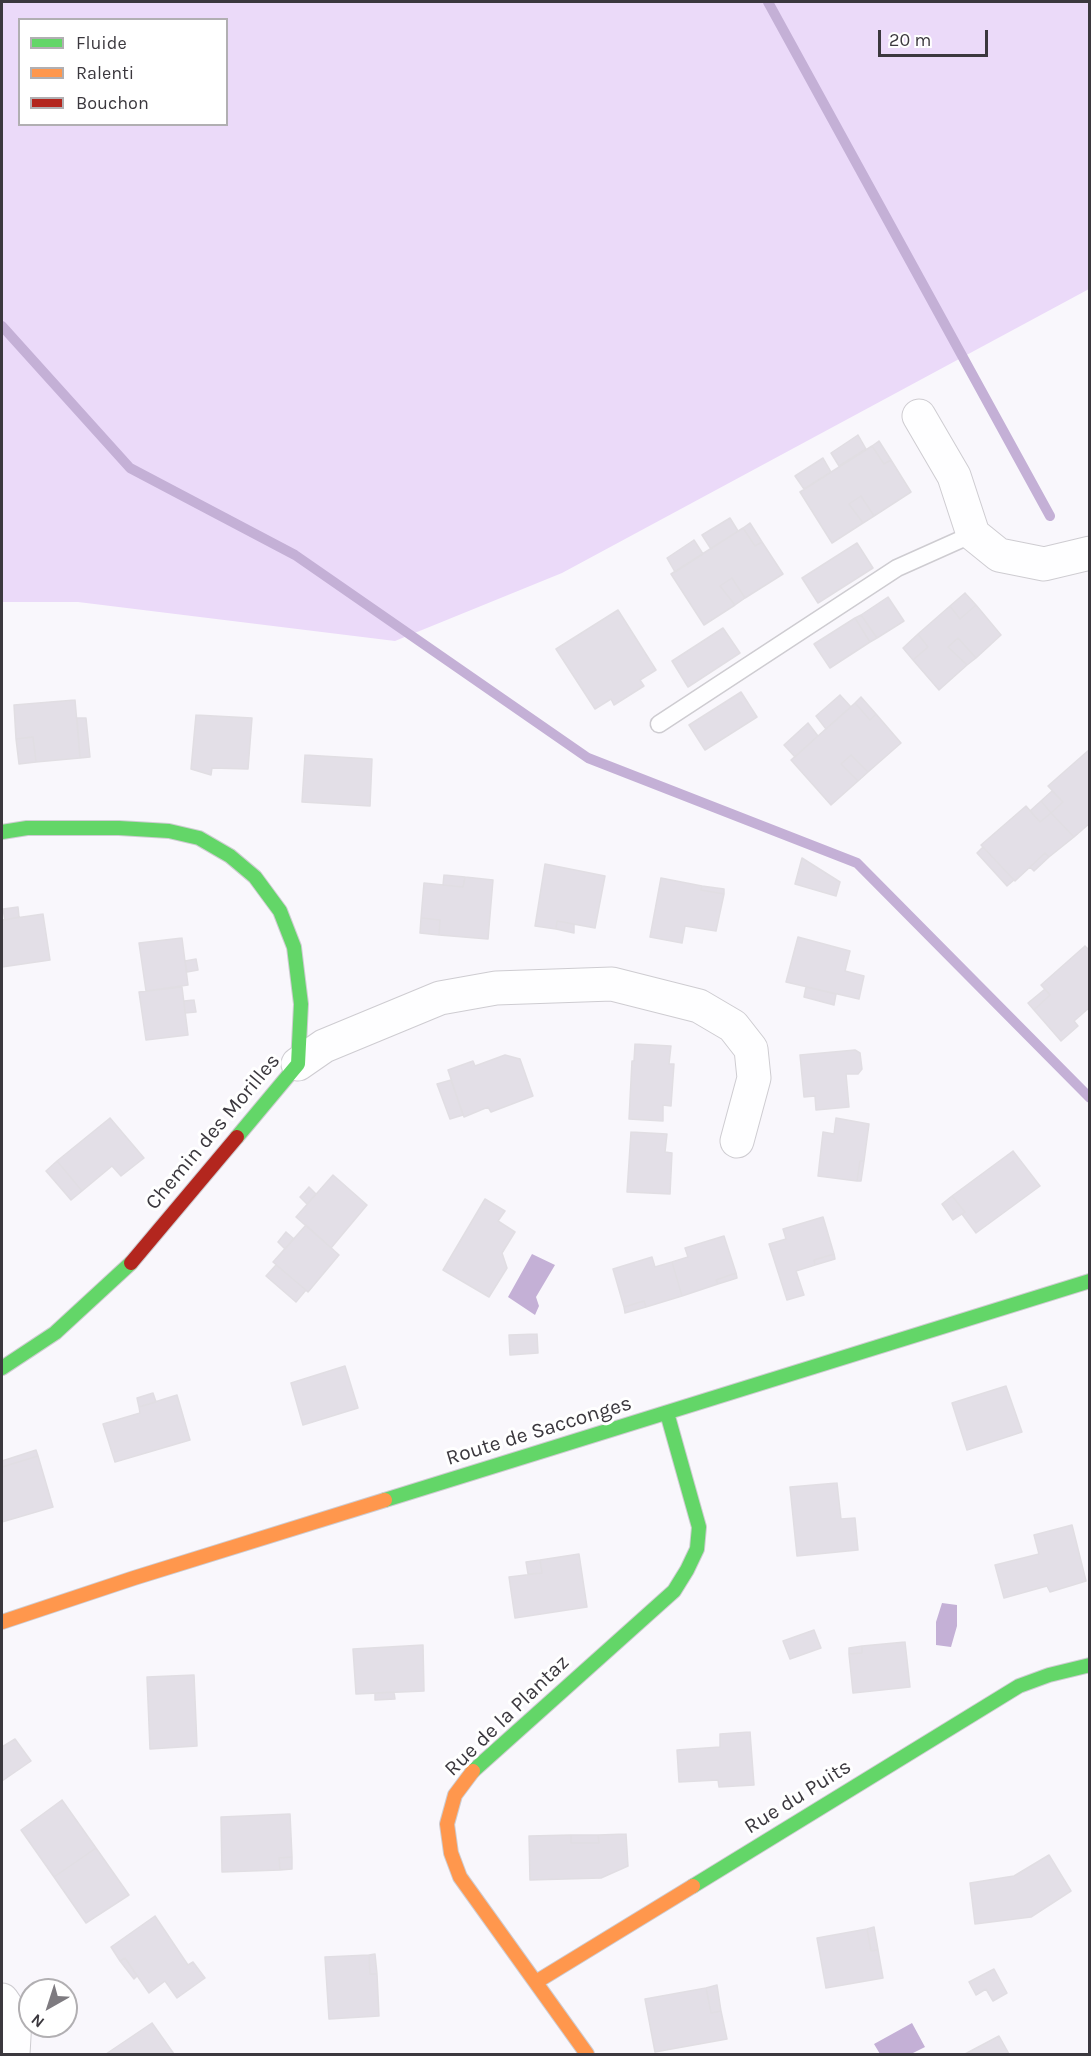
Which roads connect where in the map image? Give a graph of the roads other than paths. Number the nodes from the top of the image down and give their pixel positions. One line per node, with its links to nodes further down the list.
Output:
1 (919, 416): 2 (street)
2 (973, 534): 3 (street); 4 (lane)
3 (1089, 553)
4 (658, 724)
5 (2, 832): 6 (street, Chemin des Morilles)
6 (298, 1064): 7 (street); 9 (street, Chemin des Morilles)
7 (736, 1141)
8 (1089, 1281): 10 (street, Route de Sacconges)
9 (2, 1368)
10 (667, 1413): 11 (street, Route de Sacconges); 13 (street, Rue de la Plantaz)
11 (2, 1622)
12 (1089, 1665): 13 (street, Rue du Puits)
13 (536, 1982): 16 (street, Rue de la Plantaz)
14 (2, 2000): 15 (street)
15 (13, 2055)
16 (587, 2055)

